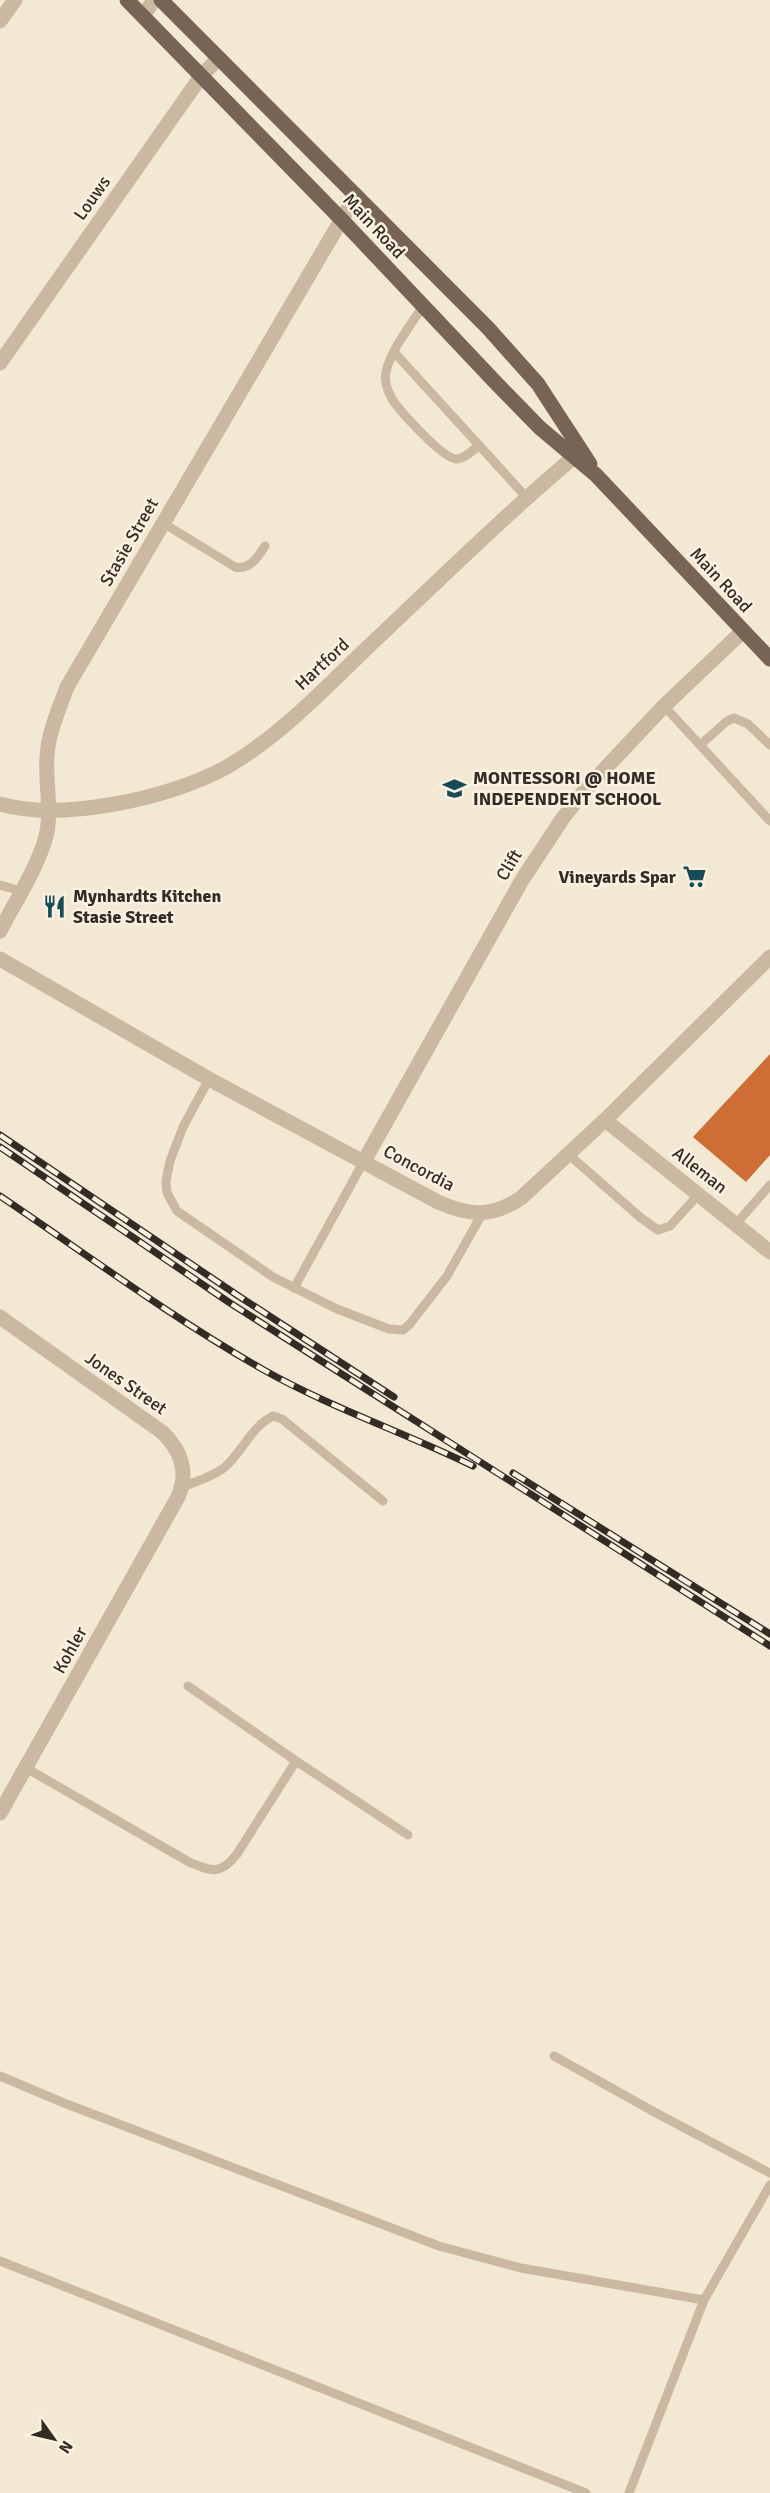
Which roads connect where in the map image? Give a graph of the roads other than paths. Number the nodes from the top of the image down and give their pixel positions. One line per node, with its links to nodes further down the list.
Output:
1 (15, 0): 6 (street)
2 (127, 0): 5 (main road, Main Road)
3 (154, 0): 5 (street)
4 (161, 0): 7 (main road, Main Road)
5 (142, 16): 8 (main road, Main Road)
6 (0, 21)
7 (219, 58): 8 (street, Louws); 9 (main road, Main Road)
8 (202, 75): 10 (main road, Main Road); 13 (street, Louws)
9 (356, 195): 10 (street, Stasie Street); 15 (main road, Main Road)
10 (341, 219): 11 (main road, Main Road); 17 (street, Stasie Street)
11 (422, 308): 12 (lane); 15 (main road, Main Road)
12 (394, 352): 14 (lane); 14 (lane)
13 (0, 363)
14 (479, 445): 16 (lane)
15 (578, 454): 16 (street, Hartford); 19 (main road, Main Road)
16 (528, 499): 25 (street, Hartford)
17 (163, 523): 18 (lane); 25 (street, Stasie Street)
18 (265, 546)
19 (743, 631): 20 (main road, Main Road); 21 (street, Clift)
20 (770, 659)
21 (664, 706): 22 (lane); 35 (street, Clift)
22 (700, 745): 23 (lane); 26 (lane)
23 (770, 745)
24 (0, 804): 25 (street, Hartford)
25 (48, 809): 28 (street, Stasie Street)
26 (770, 821)
27 (0, 885): 28 (lane)
28 (21, 891): 29 (street, Stasie Street)
29 (0, 931)
30 (770, 957): 33 (street, Concordia)
31 (0, 959): 32 (street, Concordia)
32 (209, 1079): 35 (street, Concordia); 41 (lane)
33 (605, 1120): 34 (street, Concordia); 37 (street, Alleman)
34 (568, 1154): 37 (lane); 38 (street, Concordia)
35 (364, 1161): 38 (street, Concordia); 41 (lane)
36 (770, 1185): 39 (lane)
37 (699, 1194): 39 (street, Alleman)
38 (482, 1214): 41 (lane)
39 (736, 1224): 40 (street, Alleman)
40 (770, 1252)
41 (294, 1288)
42 (0, 1317): 43 (street, Jones Street)
43 (183, 1487): 44 (lane); 47 (street, Kohler)
44 (383, 1500)
45 (188, 1686): 46 (lane)
46 (296, 1761): 47 (lane); 49 (lane)
47 (26, 1768): 48 (street, Kohler)
48 (0, 1813)
49 (408, 1835)
50 (554, 2056): 52 (lane)
51 (0, 2076): 55 (lane)
52 (770, 2174)
53 (770, 2185): 55 (lane)
54 (0, 2260): 56 (lane)
55 (704, 2301): 57 (lane)
56 (586, 2493)
57 (628, 2493)

